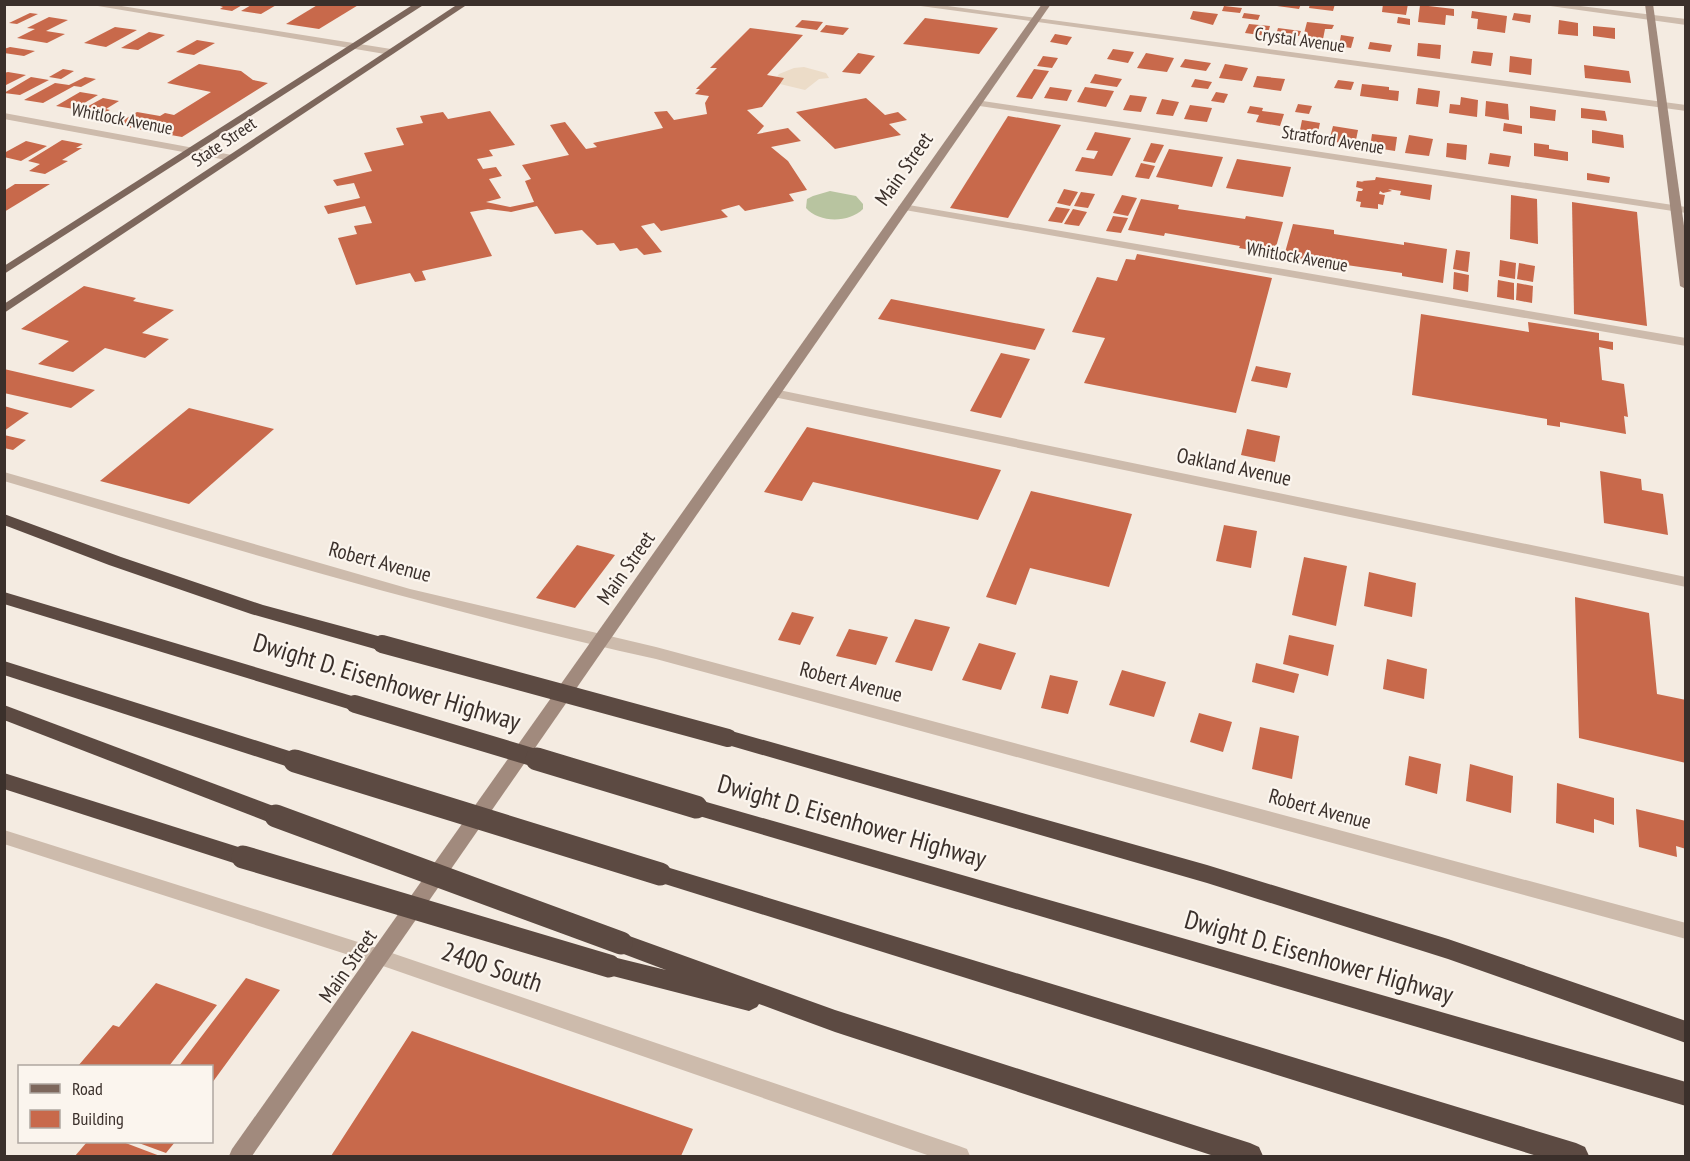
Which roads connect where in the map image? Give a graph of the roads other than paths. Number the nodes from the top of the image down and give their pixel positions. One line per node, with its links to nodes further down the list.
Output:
1 (90, 4): 11 (street)
2 (421, 4): 11 (main road, State Street)
3 (464, 4): 12 (main road, State Street)
4 (910, 4): 9 (street, Crystal Avenue)
5 (1047, 4): 9 (street, Main Street)
6 (1540, 4): 8 (street)
7 (1649, 4): 8 (street)
8 (1651, 18): 10 (street); 14 (street)
9 (1036, 21): 13 (street, Main Street); 14 (street, Crystal Avenue)
10 (1686, 22)
11 (357, 46): 12 (street); 17 (main road, State Street)
12 (391, 52): 18 (main road, State Street)
13 (976, 103): 19 (street, Main Street); 20 (street, Stratford Avenue)
14 (1662, 105): 15 (street, Crystal Avenue); 20 (street)
15 (1686, 108)
16 (4, 116): 17 (street, Whitlock Avenue)
17 (194, 151): 18 (street, Whitlock Avenue); 21 (main road, State Street)
18 (232, 158): 23 (main road, State Street)
19 (903, 207): 24 (street, Whitlock Avenue); 25 (street, Main Street)
20 (1680, 209): 22 (street)
21 (5, 271)
22 (1686, 286)
23 (4, 310)
24 (1686, 342)
25 (774, 393): 28 (street, Oakland Avenue); 30 (street, Main Street)
26 (4, 476): 30 (street, Robert Avenue)
27 (4, 519): 38 (highway, bridge)
28 (1686, 582)
29 (4, 598): 39 (highway, Dwight D. Eisenhower Highway, bridge)
30 (600, 641): 35 (street, Robert Avenue); 36 (street, Main Street)
31 (4, 668): 43 (highway, bridge)
32 (4, 712): 37 (highway, bridge)
33 (4, 781): 37 (highway, bridge)
34 (4, 837): 36 (street, 2400 South)
35 (1686, 931)
36 (380, 957): 40 (street, Main Street); 41 (street, 2400 South)
37 (835, 1021): 42 (highway)
38 (1686, 1032)
39 (1686, 1094)
40 (240, 1156)
41 (959, 1156)
42 (1250, 1156)
43 (1576, 1156)

